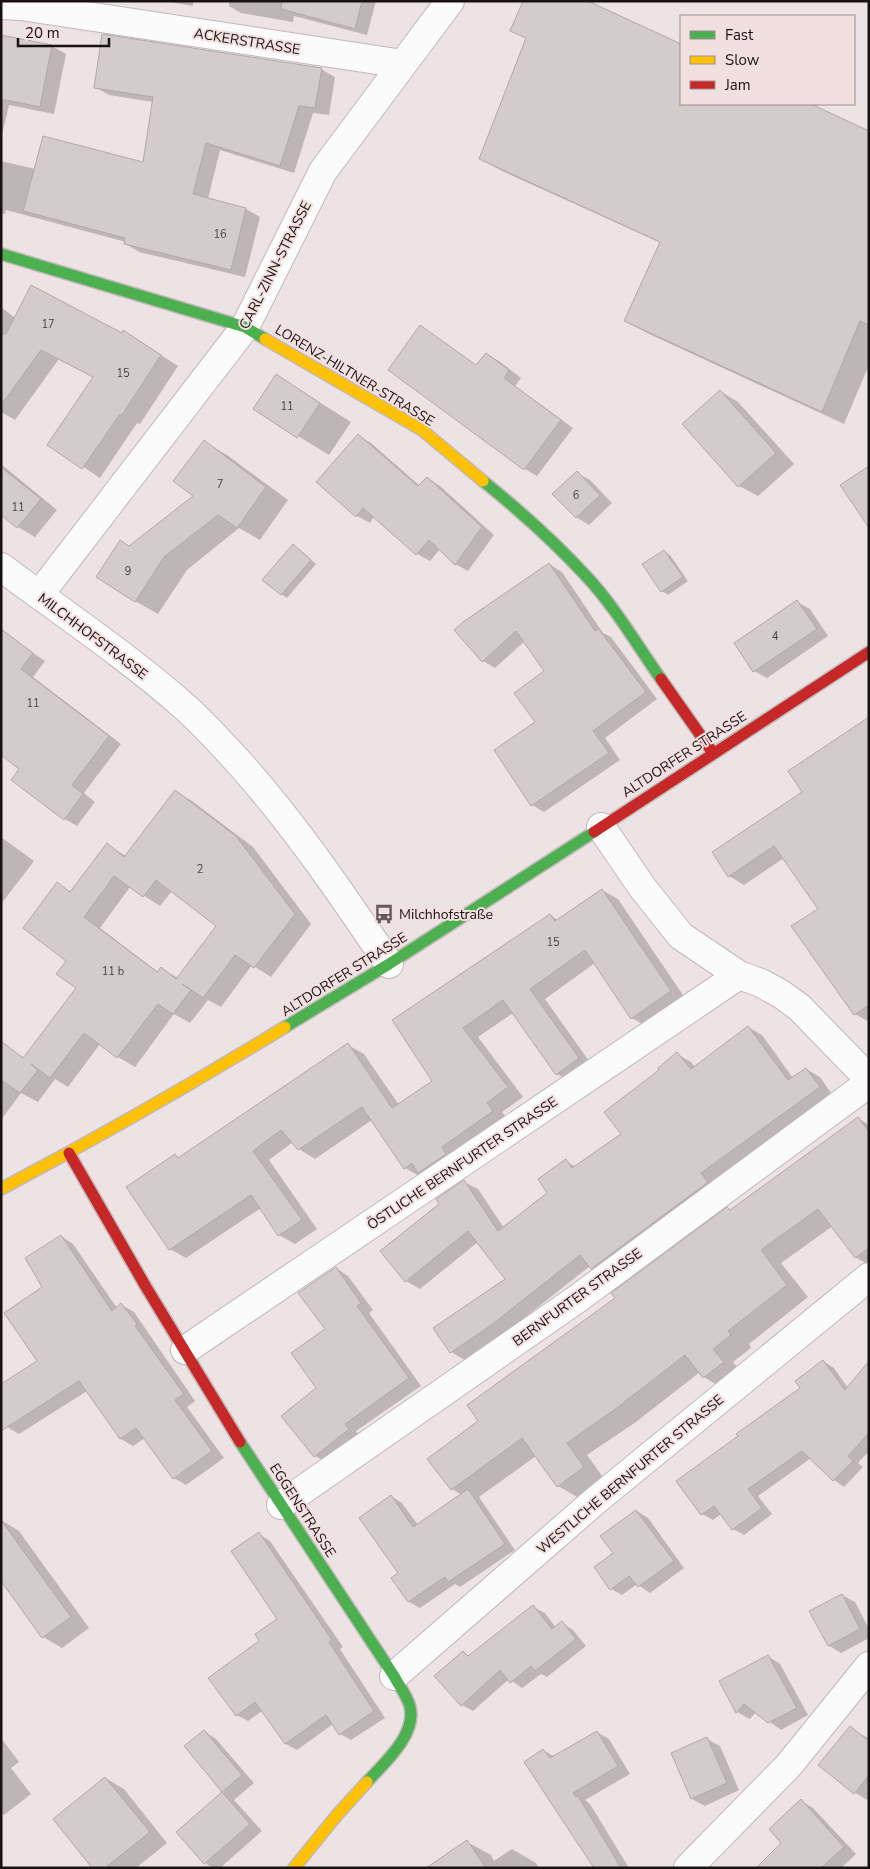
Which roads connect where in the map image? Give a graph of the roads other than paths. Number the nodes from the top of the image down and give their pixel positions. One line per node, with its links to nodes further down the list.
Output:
1 (450, 1): 3 (street, CARL-ZINN-STRASSE)
2 (1, 5): 3 (street, ACKERSTRASSE)
3 (403, 64): 5 (street, CARL-ZINN-STRASSE)
4 (1, 254): 5 (street, LORENZ-HILTNER-STRASSE)
5 (245, 327): 7 (street, CARL-ZINN-STRASSE); 9 (street, LORENZ-HILTNER-STRASSE)
6 (1, 567): 7 (street, MILCHHOFSTRASSE)
7 (39, 595): 11 (street, MILCHHOFSTRASSE)
8 (869, 652): 9 (street, ALTDORFER STRASSE)
9 (713, 753): 10 (street, ALTDORFER STRASSE)
10 (601, 827): 11 (street, ALTDORFER STRASSE); 12 (street)
11 (389, 964): 14 (street, ALTDORFER STRASSE)
12 (739, 975): 13 (street); 17 (street, ÖSTLICHE BERNFURTER STRASSE)
13 (869, 1081): 18 (street, BERNFURTER STRASSE)
14 (69, 1154): 15 (street, ALTDORFER STRASSE); 17 (street, EGGENSTRASSE)
15 (1, 1189)
16 (869, 1277): 20 (street, WESTLICHE BERNFURTER STRASSE)
17 (185, 1350): 18 (street, EGGENSTRASSE)
18 (281, 1505): 20 (street, EGGENSTRASSE)
19 (869, 1666): 22 (street)
20 (394, 1676): 21 (street, EGGENSTRASSE)
21 (294, 1868)
22 (688, 1868)

